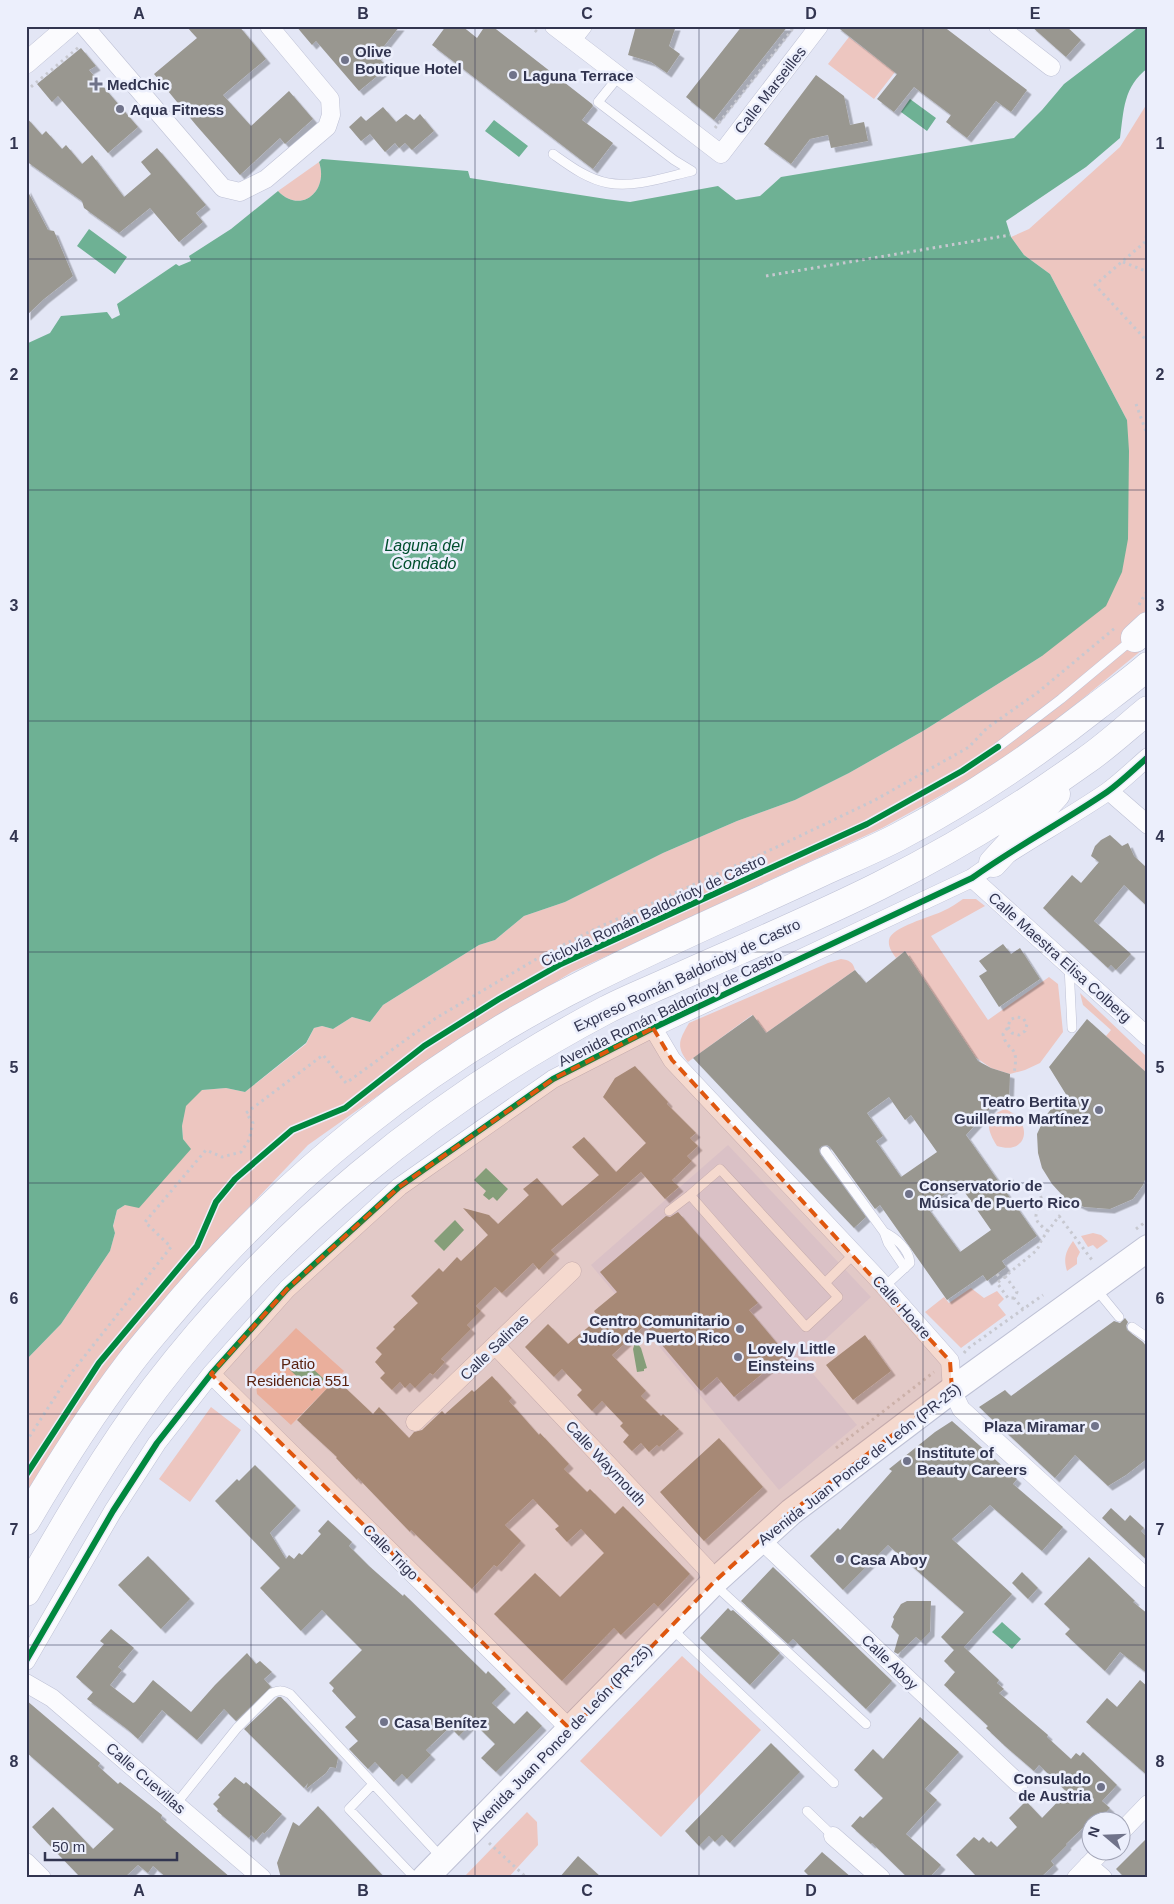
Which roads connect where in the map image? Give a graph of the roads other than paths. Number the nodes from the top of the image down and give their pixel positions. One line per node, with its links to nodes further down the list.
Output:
1 (68, 26): 8 (street)
2 (84, 26): 3 (street)
3 (269, 26)
4 (554, 26): 7 (street)
5 (819, 26): 10 (street, Calle Marseilles)
6 (998, 26): 9 (street)
7 (578, 33): 10 (street)
8 (26, 63)
9 (1051, 67)
10 (619, 76): 11 (lane)
11 (553, 154)
12 (1141, 632): 15 (lane)
13 (1148, 666): 41 (highway)
14 (1148, 710): 17 (highway, Expreso Román Baldorioty de Castro)
15 (998, 747)
16 (1148, 757): 18 (street, Avenida Román Baldorioty de Castro)
17 (1088, 760): 20 (highway); 45 (highway, Expreso Román Baldorioty de Castro)
18 (1109, 791): 19 (street); 20 (street, Avenida Román Baldorioty de Castro)
19 (1148, 824)
20 (983, 870): 21 (street, Calle Maestra Elisa Colberg); 22 (street, Avenida Román Baldorioty de Castro)
21 (1069, 965): 23 (lane); 24 (street, Calle Maestra Elisa Colberg)
22 (653, 1028): 29 (street, Calle Hoare); 38 (street, Avenida Román Baldorioty de Castro)
23 (1072, 1028)
24 (1148, 1037)
25 (826, 1151): 32 (lane)
26 (690, 1194): 27 (lane); 31 (lane); 31 (lane)
27 (669, 1211)
28 (1148, 1248): 33 (main road, Avenida Juan Ponce de León (PR-25))
29 (854, 1254): 31 (lane); 32 (street, Calle Hoare)
30 (572, 1271): 37 (street, Calle Salinas)
31 (825, 1283)
32 (884, 1287): 39 (street, Calle Hoare)
33 (1094, 1287): 34 (lane); 39 (main road, Avenida Juan Ponce de León (PR-25))
34 (1119, 1317)
35 (1132, 1327): 36 (lane)
36 (1148, 1338)
37 (495, 1345): 40 (street, Calle Salinas); 44 (street, Calle Waymouth)
38 (211, 1374): 47 (street, Avenida Román Baldorioty de Castro); 50 (street, Calle Trigo)
39 (952, 1390): 42 (main road, Avenida Juan Ponce de León (PR-25)); 43 (street, Calle Hoare)
40 (415, 1422)
41 (26, 1521)
42 (760, 1540): 44 (main road, Avenida Juan Ponce de León (PR-25)); 53 (street, Calle Aboy)
43 (1148, 1579)
44 (713, 1583): 46 (main road, Avenida Juan Ponce de León (PR-25)); 49 (lane)
45 (26, 1592)
46 (670, 1628): 50 (main road, Avenida Juan Ponce de León (PR-25)); 51 (lane)
47 (26, 1661)
48 (26, 1683): 54 (street, Calle Cuevillas)
49 (866, 1724)
50 (571, 1730): 59 (main road, Avenida Juan Ponce de León (PR-25))
51 (834, 1783)
52 (373, 1784): 54 (lane); 59 (lane); 65 (lane)
53 (1019, 1784)
54 (176, 1804): 64 (street, Calle Cuevillas)
55 (1148, 1804): 57 (street)
56 (807, 1811): 58 (lane)
57 (1132, 1821)
58 (833, 1836): 67 (street)
59 (443, 1859): 66 (main road, Avenida Juan Ponce de León (PR-25))
60 (26, 1862): 63 (street)
61 (1091, 1862): 62 (street)
62 (1082, 1871): 68 (street)
63 (42, 1878)
64 (262, 1878)
65 (415, 1878)
66 (425, 1878)
67 (881, 1878)
68 (1102, 1878)

